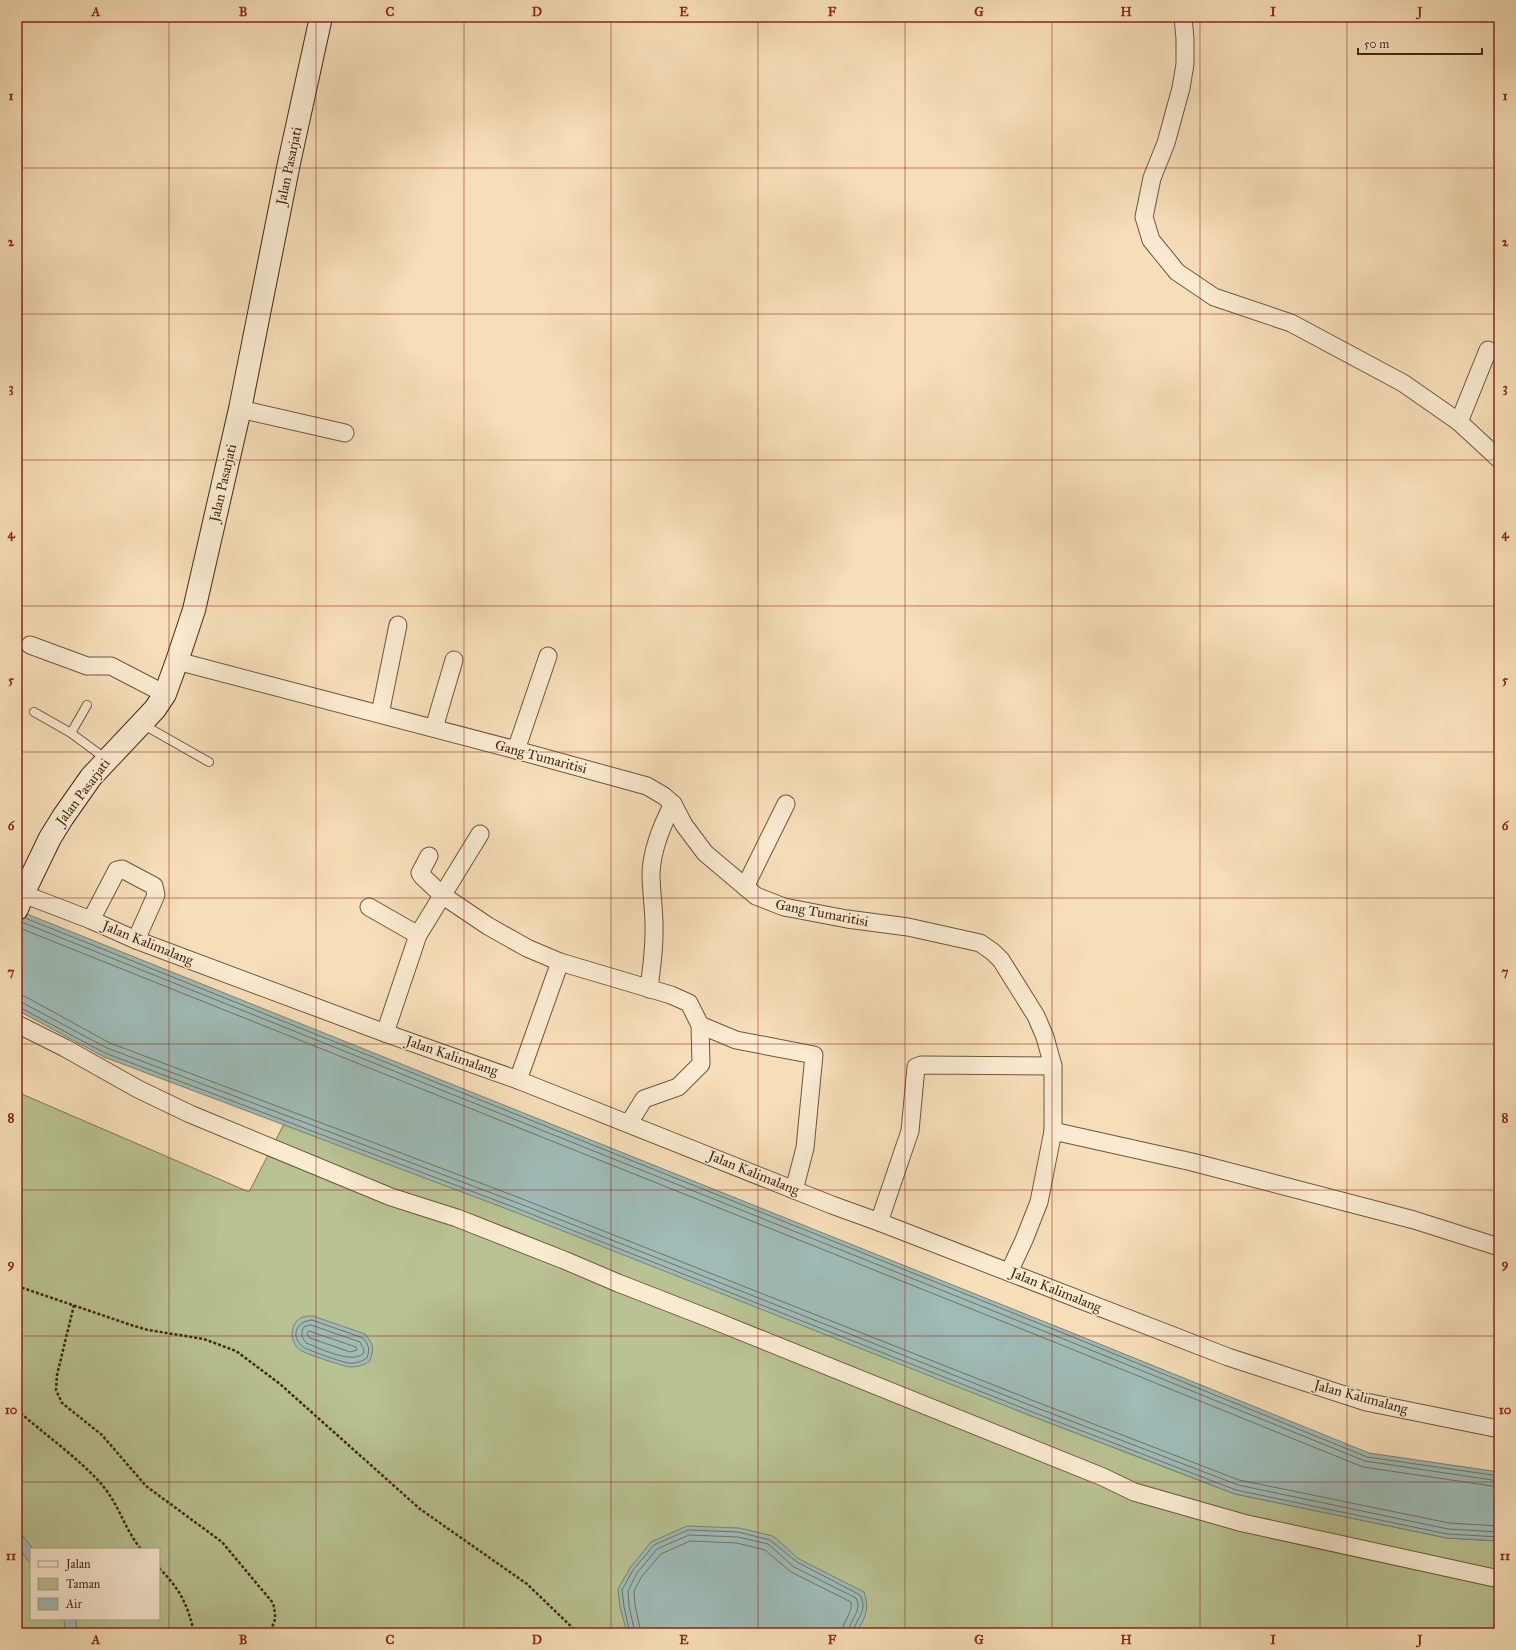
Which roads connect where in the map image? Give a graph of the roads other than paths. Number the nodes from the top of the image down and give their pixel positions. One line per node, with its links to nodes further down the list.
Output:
1 (321, 17): 4 (main road, Jalan Pasarjati)
2 (1183, 17): 5 (street)
3 (1488, 350): 5 (street)
4 (240, 409): 6 (street); 12 (main road, Jalan Pasarjati)
5 (1459, 422): 7 (street)
6 (344, 433)
7 (1498, 457)
8 (398, 625): 16 (street)
9 (30, 646): 13 (street)
10 (548, 656): 20 (street)
11 (454, 660): 18 (street)
12 (177, 661): 13 (main road, Jalan Pasarjati); 16 (street, Gang Tumaritisi)
13 (165, 694): 17 (main road, Jalan Pasarjati)
14 (87, 705): 19 (lane)
15 (34, 712): 19 (lane)
16 (380, 714): 18 (street, Gang Tumaritisi)
17 (141, 724): 21 (main road, Jalan Pasarjati); 22 (lane)
18 (434, 728): 20 (street, Gang Tumaritisi)
19 (71, 733): 21 (lane)
20 (516, 750): 23 (street, Gang Tumaritisi)
21 (106, 759): 29 (main road, Jalan Pasarjati)
22 (209, 762)
23 (673, 804): 27 (street, Gang Tumaritisi); 35 (street)
24 (786, 804): 27 (street)
25 (480, 834): 28 (street)
26 (429, 856): 28 (street)
27 (745, 887): 39 (street, Gang Tumaritisi)
28 (442, 895): 32 (street); 34 (street)
29 (19, 899): 31 (street, Jalan Kalimalang)
30 (368, 907): 32 (street)
31 (91, 920): 33 (street, Jalan Kalimalang); 33 (street)
32 (418, 935): 38 (street)
33 (136, 940): 38 (street, Jalan Kalimalang)
34 (560, 962): 35 (street); 40 (street)
35 (649, 989): 37 (street)
36 (17, 1024): 48 (street)
37 (700, 1025): 41 (street); 43 (street)
38 (385, 1033): 40 (street, Jalan Kalimalang)
39 (1053, 1066): 42 (street, Gang Tumaritisi); 44 (street)
40 (518, 1080): 41 (street, Jalan Kalimalang)
41 (628, 1123): 43 (street, Jalan Kalimalang)
42 (1053, 1131): 45 (street); 46 (street, Gang Tumaritisi)
43 (794, 1190): 44 (street, Jalan Kalimalang)
44 (880, 1222): 46 (street, Jalan Kalimalang)
45 (1499, 1247)
46 (1009, 1272): 47 (street, Jalan Kalimalang)
47 (1499, 1429)
48 (1499, 1579)

